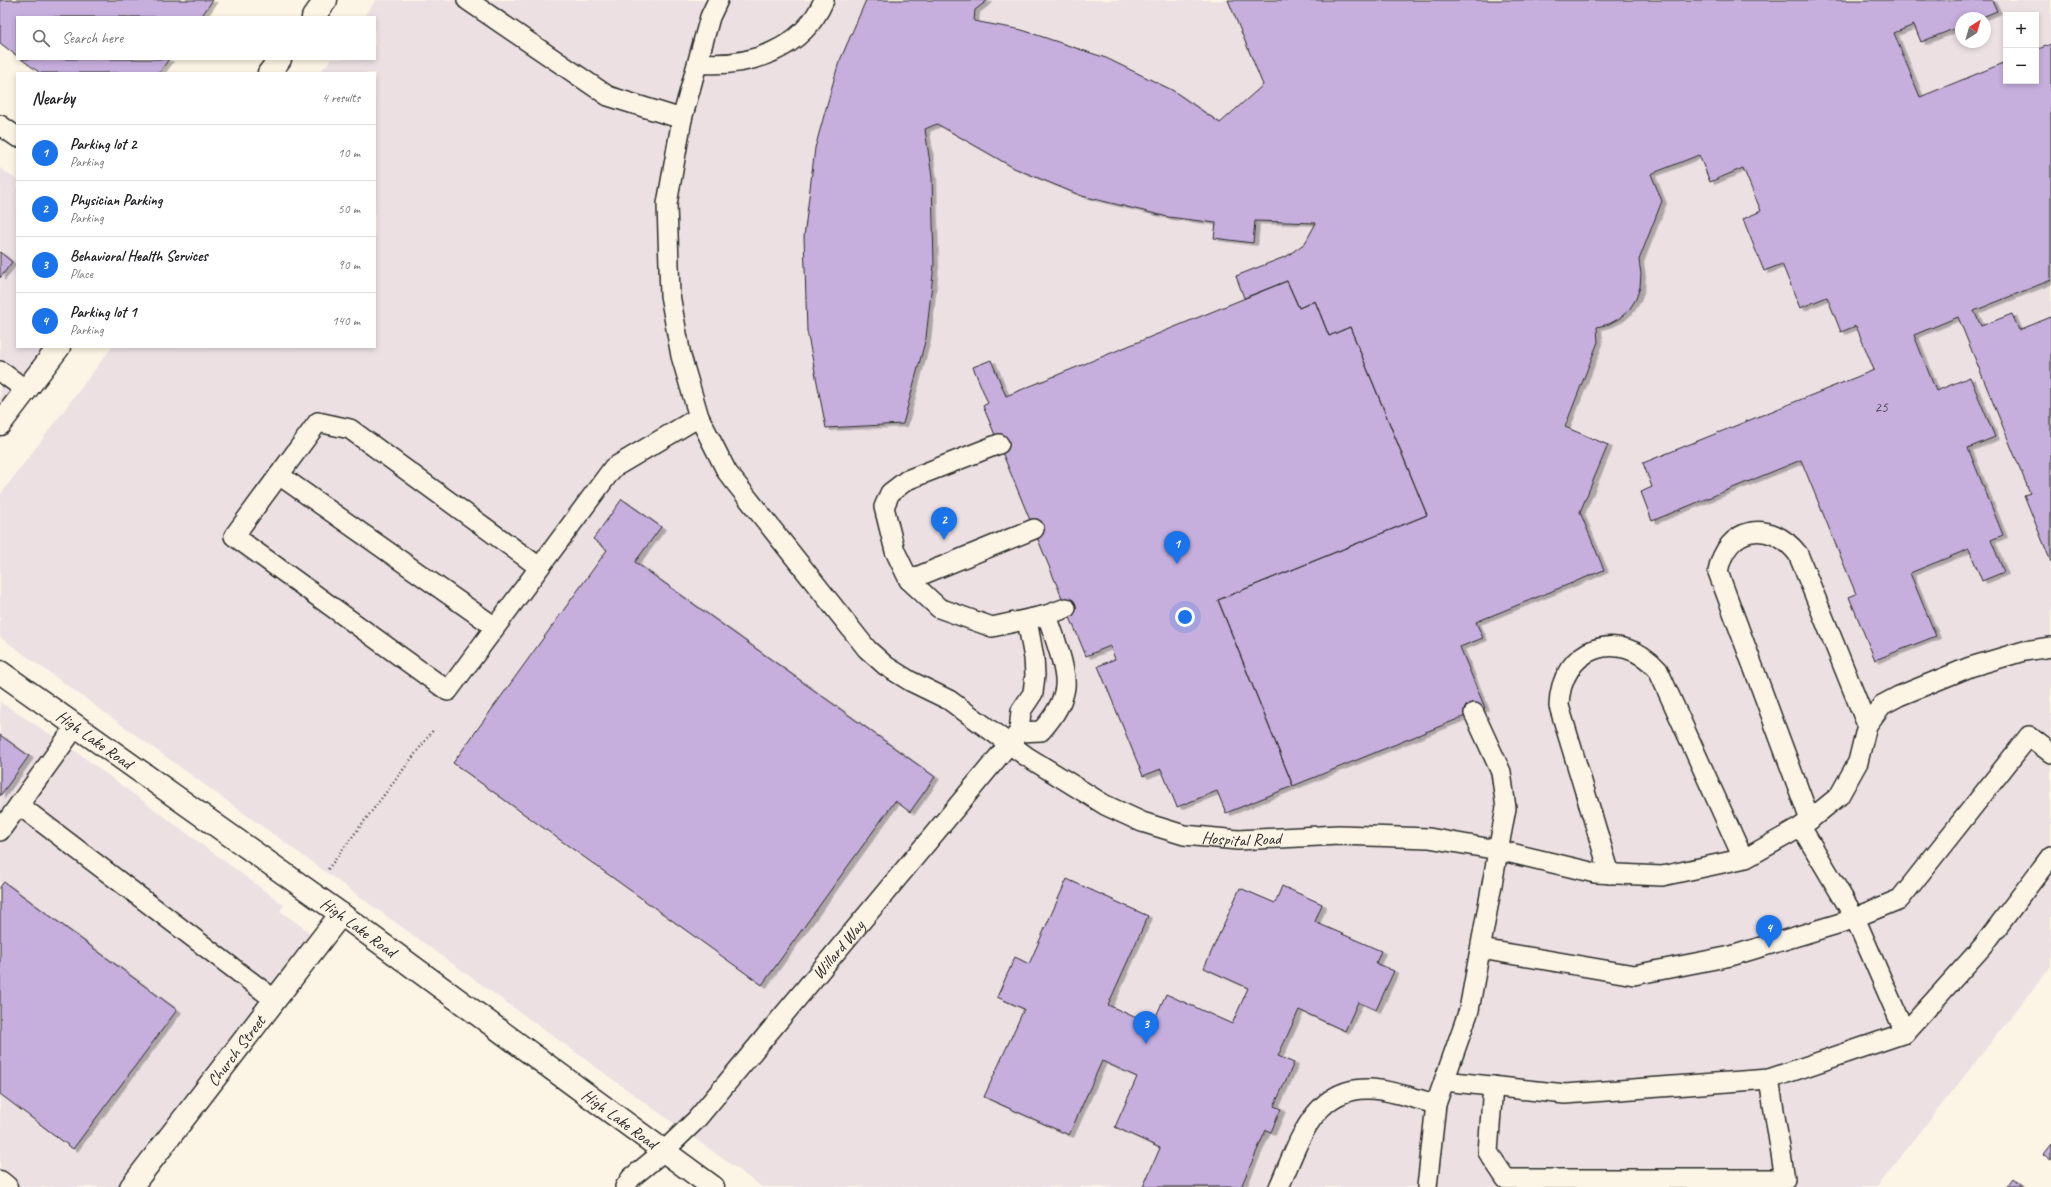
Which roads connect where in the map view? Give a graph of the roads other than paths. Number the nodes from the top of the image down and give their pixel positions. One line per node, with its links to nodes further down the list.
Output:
1 (326, 0): 5 (street)
2 (467, 0): 9 (lane)
3 (718, 0): 7 (lane, Hospital Road)
4 (824, 0): 7 (lane)
5 (314, 16)
6 (279, 60): 8 (street)
7 (698, 63): 9 (lane, Hospital Road)
8 (270, 72)
9 (682, 119): 15 (lane, Hospital Road)
10 (0, 125): 11 (lane)
11 (16, 137)
12 (58, 348): 14 (street)
13 (0, 371): 14 (lane)
14 (26, 390): 16 (street)
15 (699, 417): 20 (lane); 31 (lane, Hospital Road)
16 (0, 424)
17 (998, 444): 21 (lane)
18 (279, 475): 20 (lane); 25 (lane); 25 (lane)
19 (1034, 529): 21 (lane)
20 (540, 567): 25 (lane)
21 (909, 580): 24 (lane)
22 (1066, 608): 23 (lane)
23 (1047, 615): 24 (lane); 31 (lane)
24 (1027, 620): 31 (lane)
25 (495, 627)
26 (2051, 647): 29 (lane)
27 (0, 672): 30 (street, High Lake Road)
28 (1474, 713): 36 (lane)
29 (1867, 725): 34 (lane, Hospital Road); 34 (lane)
30 (76, 726): 33 (lane); 40 (street, High Lake Road)
31 (1013, 738): 36 (lane, Hospital Road); 49 (lane, Willard Way)
32 (2051, 753): 41 (lane)
33 (19, 805): 35 (lane); 43 (lane)
34 (1805, 823): 38 (lane, Hospital Road); 41 (lane)
35 (0, 831)
36 (1498, 850): 39 (lane, Hospital Road); 42 (lane)
37 (2051, 856): 44 (lane)
38 (1743, 858): 39 (lane, Hospital Road); 39 (lane)
39 (1610, 874)
40 (341, 914): 43 (street, Church Street); 49 (street, High Lake Road)
41 (1855, 918): 42 (lane); 44 (lane)
42 (1480, 949): 46 (lane)
43 (275, 1000): 53 (street, Church Street)
44 (1905, 1033): 45 (lane)
45 (1770, 1079): 47 (lane); 51 (lane)
46 (1444, 1081): 47 (lane); 48 (lane)
47 (1493, 1086): 51 (lane)
48 (1436, 1104): 56 (lane); 57 (lane)
49 (664, 1151): 54 (lane, Willard Way); 55 (street, High Lake Road)
50 (0, 1182): 52 (street)
51 (1733, 1183)
52 (6, 1187)
53 (131, 1187)
54 (625, 1187)
55 (713, 1187)
56 (1279, 1187)
57 (1427, 1187)

